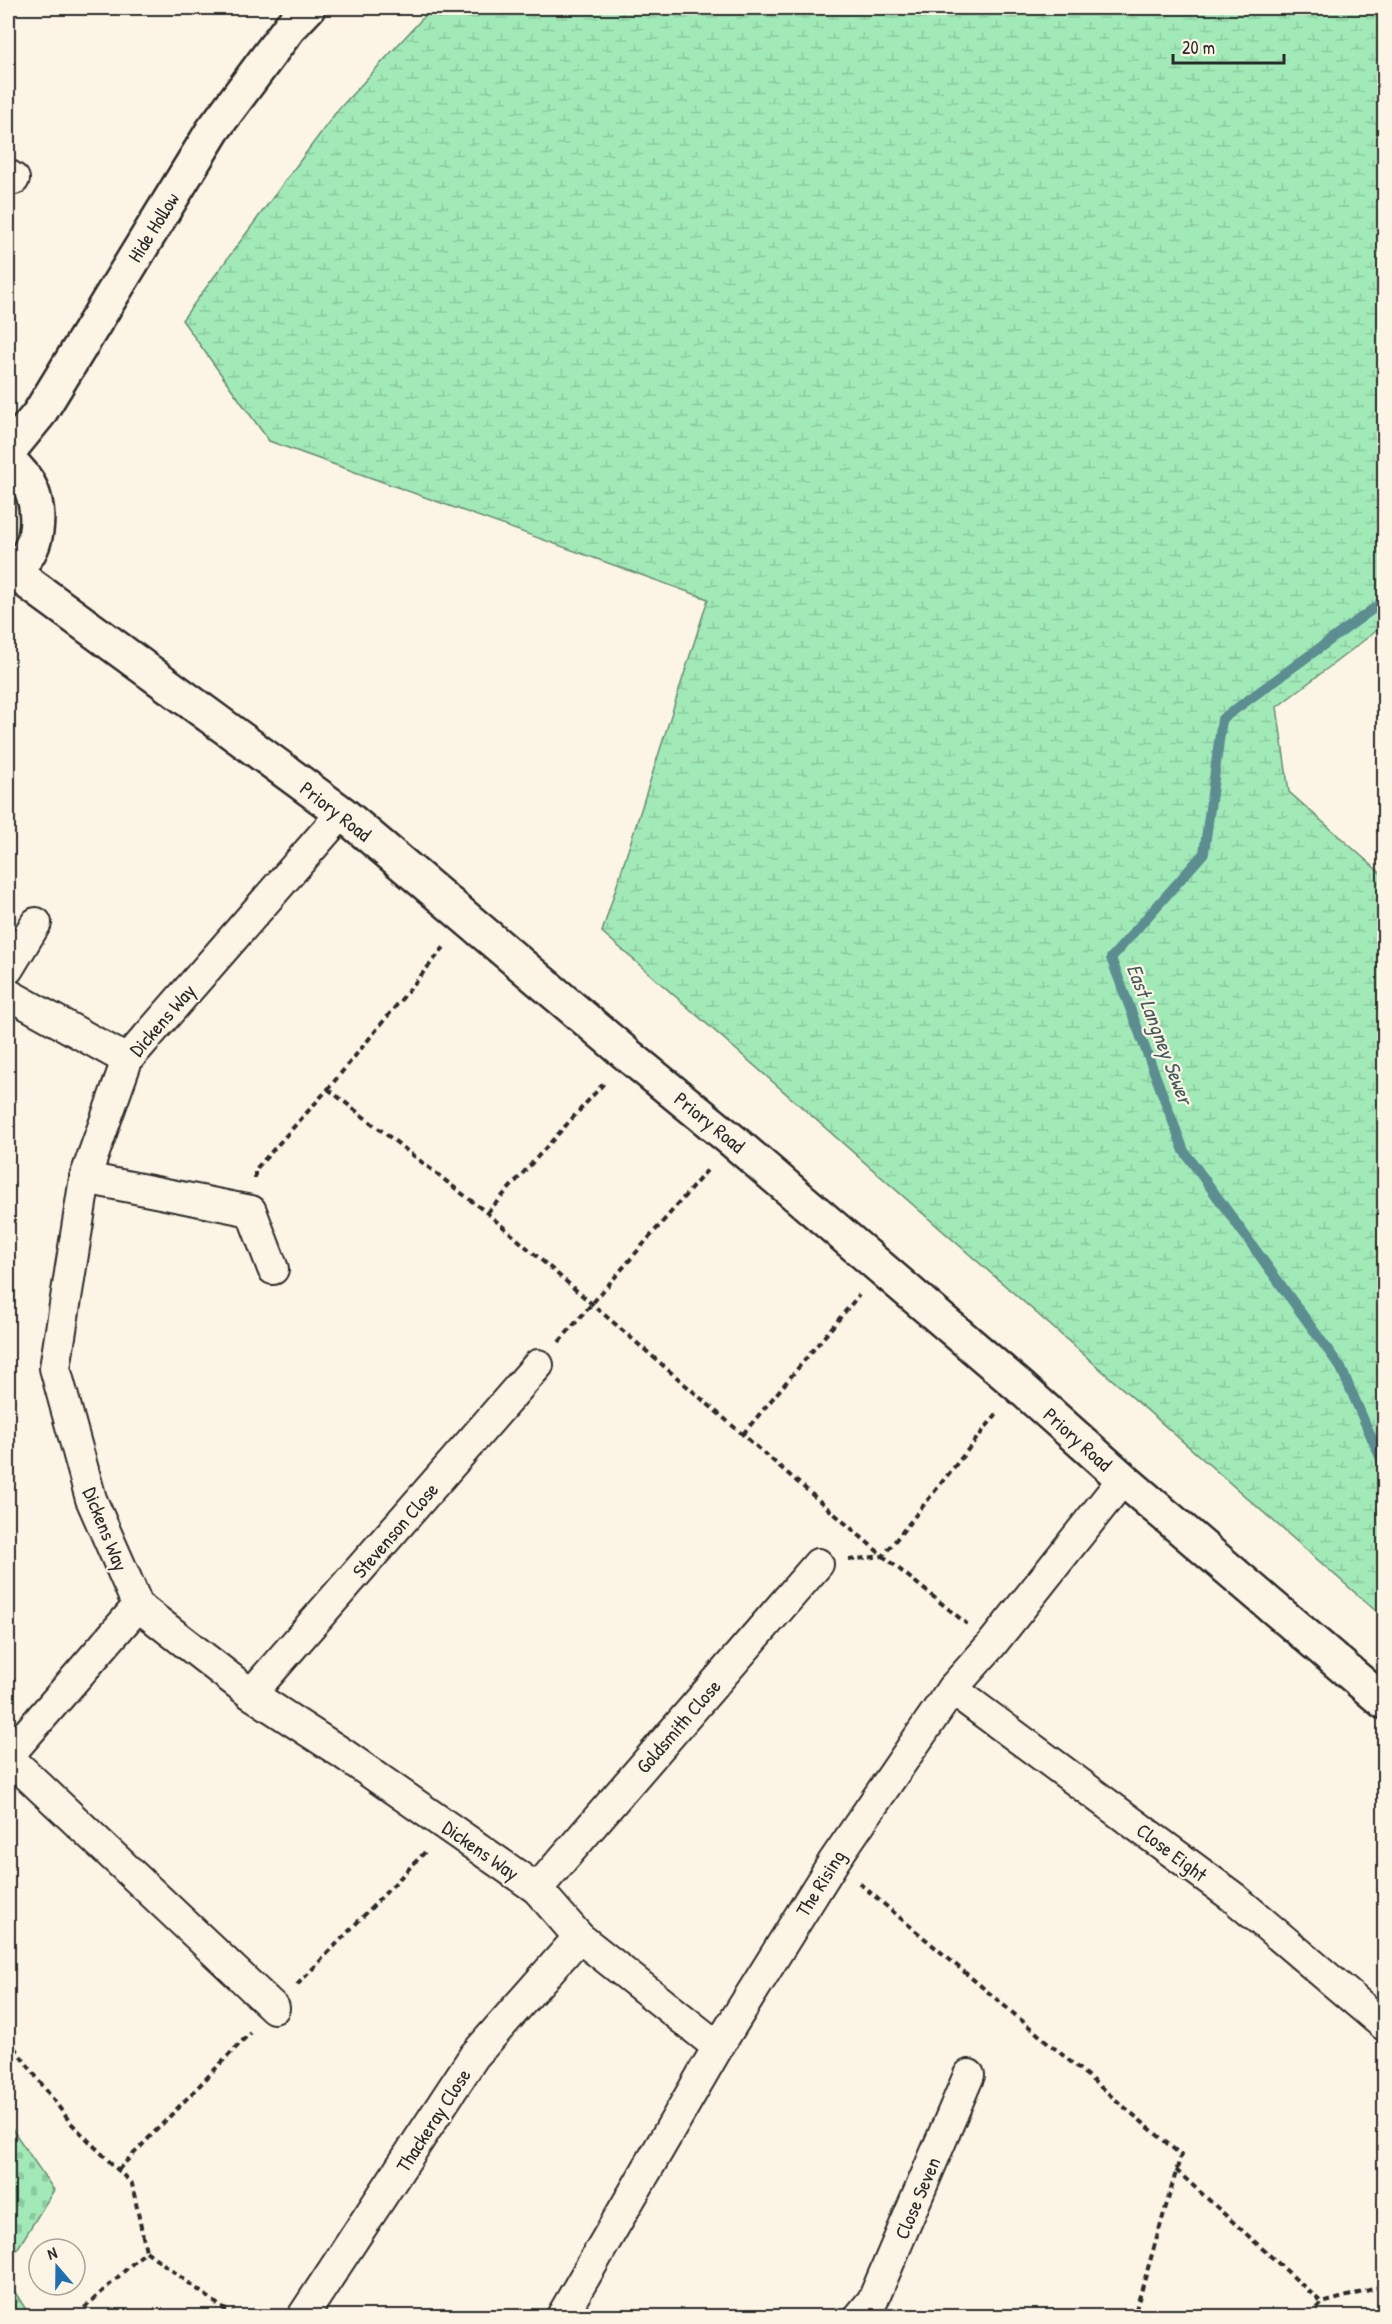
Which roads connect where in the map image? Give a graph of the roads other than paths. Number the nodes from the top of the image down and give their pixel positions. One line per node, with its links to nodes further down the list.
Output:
1 (308, 8): 2 (street, Hide Hollow)
2 (8, 452)
3 (8, 460): 4 (street)
4 (10, 573): 5 (street, Priory Road)
5 (342, 813): 9 (street, Dickens Way); 13 (street, Priory Road)
6 (36, 923): 7 (street)
7 (8, 969)
8 (8, 994): 9 (street)
9 (127, 1060): 10 (street, Dickens Way)
10 (85, 1178): 11 (street); 15 (street, Dickens Way)
11 (273, 1269)
12 (538, 1365): 17 (street, Stevenson Close)
13 (1123, 1479): 16 (street, The Rising); 18 (street, Priory Road)
14 (818, 1563): 20 (street, Goldsmith Close)
15 (138, 1606): 17 (street, Dickens Way); 19 (street)
16 (952, 1689): 23 (street, Close Eight); 24 (street, The Rising)
17 (251, 1694): 20 (street, Dickens Way)
18 (1384, 1702)
19 (8, 1756): 22 (street)
20 (537, 1889): 21 (street, Dickens Way)
21 (579, 1936): 24 (street, Dickens Way); 26 (street, Thackeray Close)
22 (274, 2008)
23 (1384, 2025)
24 (718, 2047): 27 (street, The Rising)
25 (969, 2075): 28 (street, Close Seven)
26 (303, 2316)
27 (562, 2316)
28 (860, 2316)

